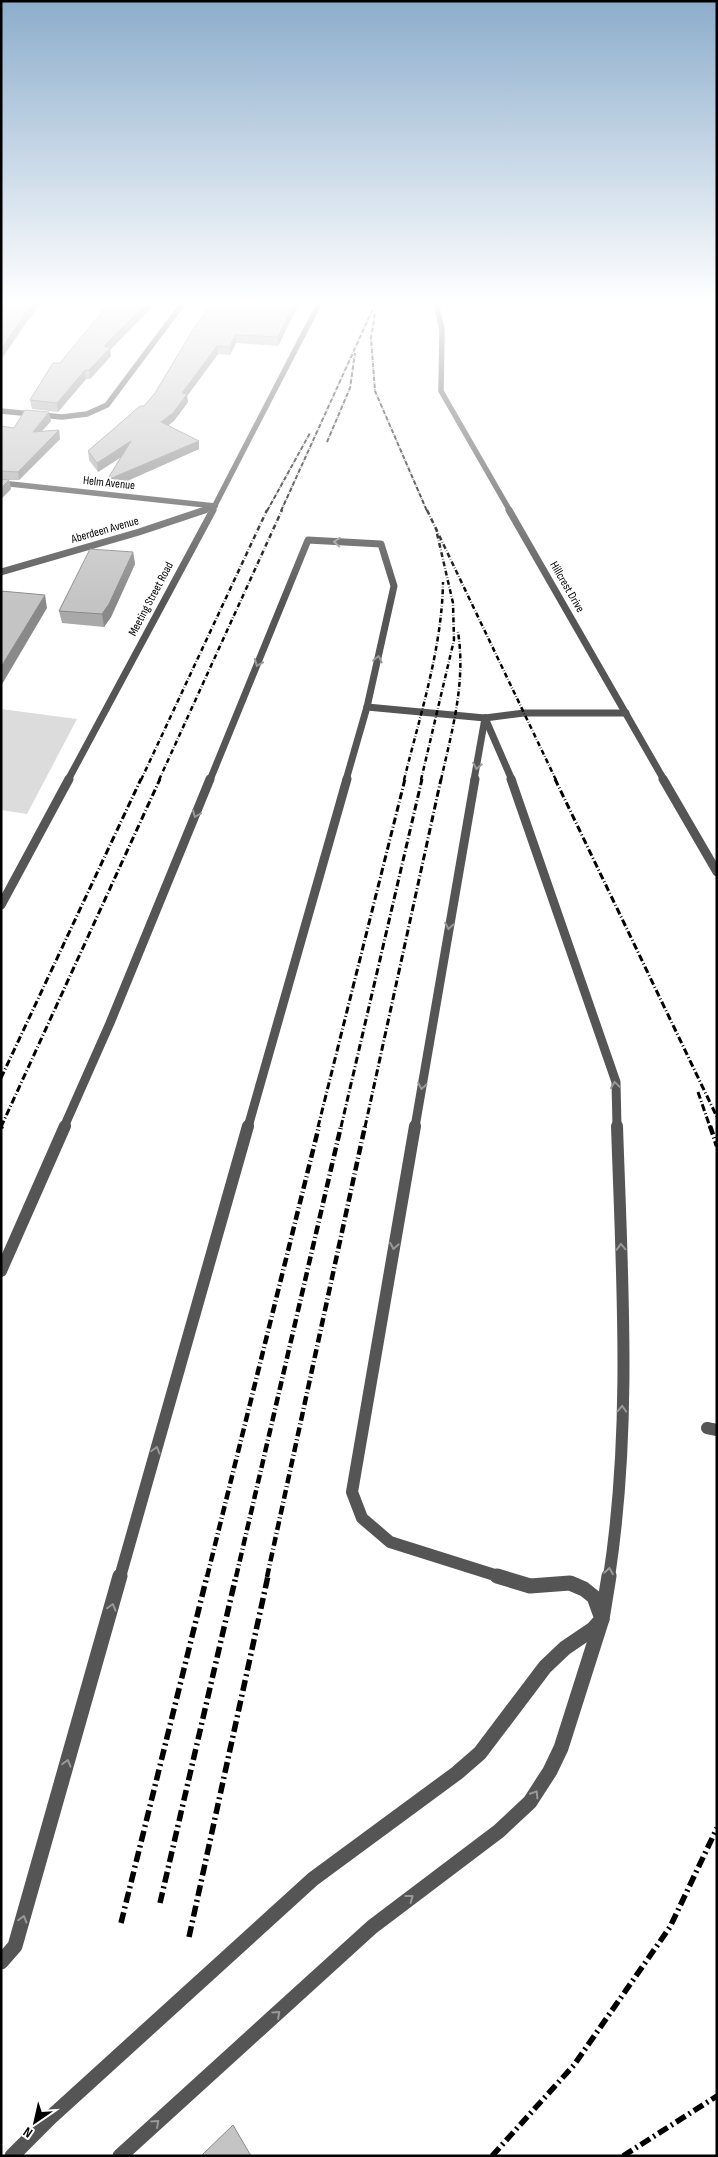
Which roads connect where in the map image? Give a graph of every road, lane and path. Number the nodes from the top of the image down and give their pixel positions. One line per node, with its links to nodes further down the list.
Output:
1 (110, 403): 4 (street)
2 (268, 403): 6 (street, Meeting Street Road)
3 (449, 403): 9 (street, Hillcrest Drive)
4 (1, 411)
5 (1, 483): 6 (street, Helm Avenue)
6 (214, 506): 7 (street, Aberdeen Avenue); 12 (street, Meeting Street Road)
7 (1, 572)
8 (367, 707): 10 (street); 13 (street, one-way to 13); 15 (street, one-way to 8)
9 (626, 713): 10 (street); 11 (street, Hillcrest Drive)
10 (485, 718): 14 (street, one-way to 10); 14 (street, one-way to 14)
11 (717, 872)
12 (1, 905)
13 (1, 1271)
14 (602, 1619): 16 (street); 17 (street, one-way to 14)
15 (1, 1962)
16 (12, 2156)
17 (120, 2156)

